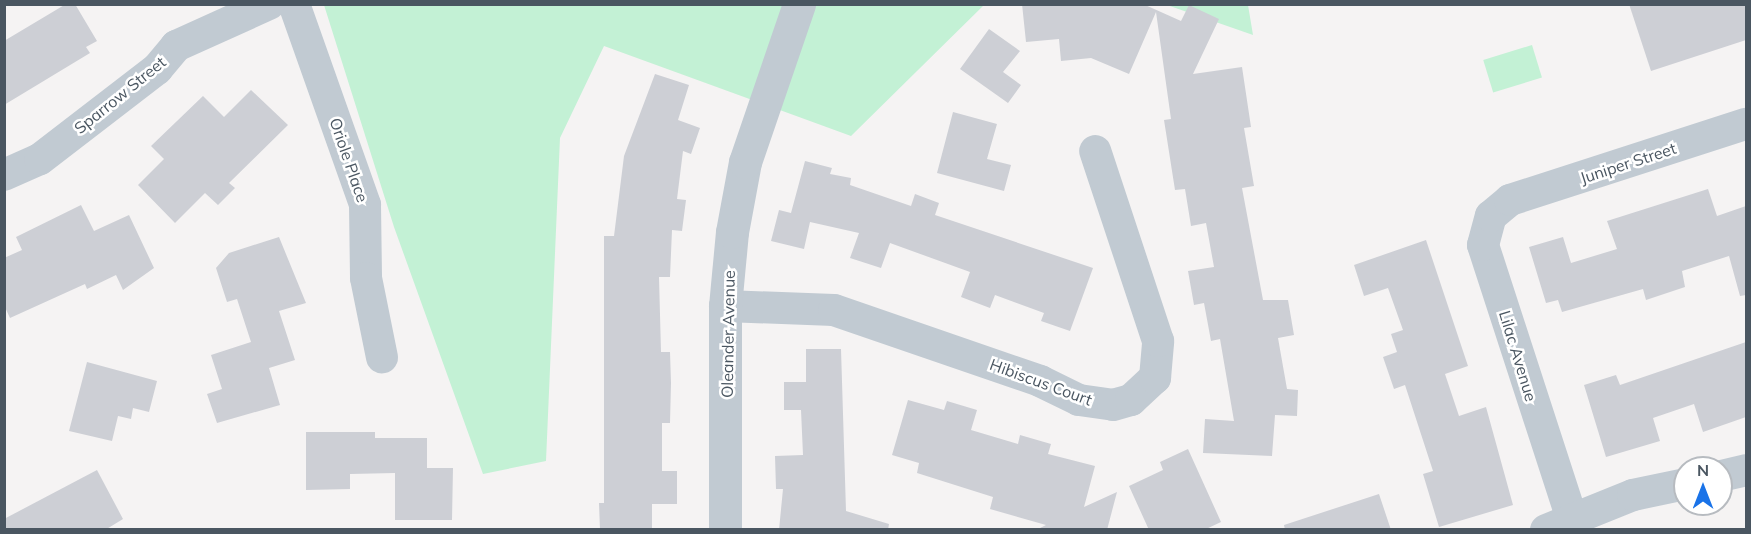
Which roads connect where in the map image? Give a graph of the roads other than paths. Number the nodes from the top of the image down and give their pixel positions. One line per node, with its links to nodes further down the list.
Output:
1 (269, 4): 6 (street, Sparrow Street)
2 (294, 4): 9 (street, Oriole Place)
3 (799, 4): 8 (street, Oleander Avenue)
4 (1746, 124): 7 (street, Juniper Street)
5 (1095, 151): 8 (street, Hibiscus Court)
6 (4, 175)
7 (1510, 200): 11 (street, Lilac Avenue)
8 (725, 306): 12 (street, Oleander Avenue)
9 (382, 357)
10 (1673, 487): 11 (street)
11 (1559, 524)
12 (725, 530)

